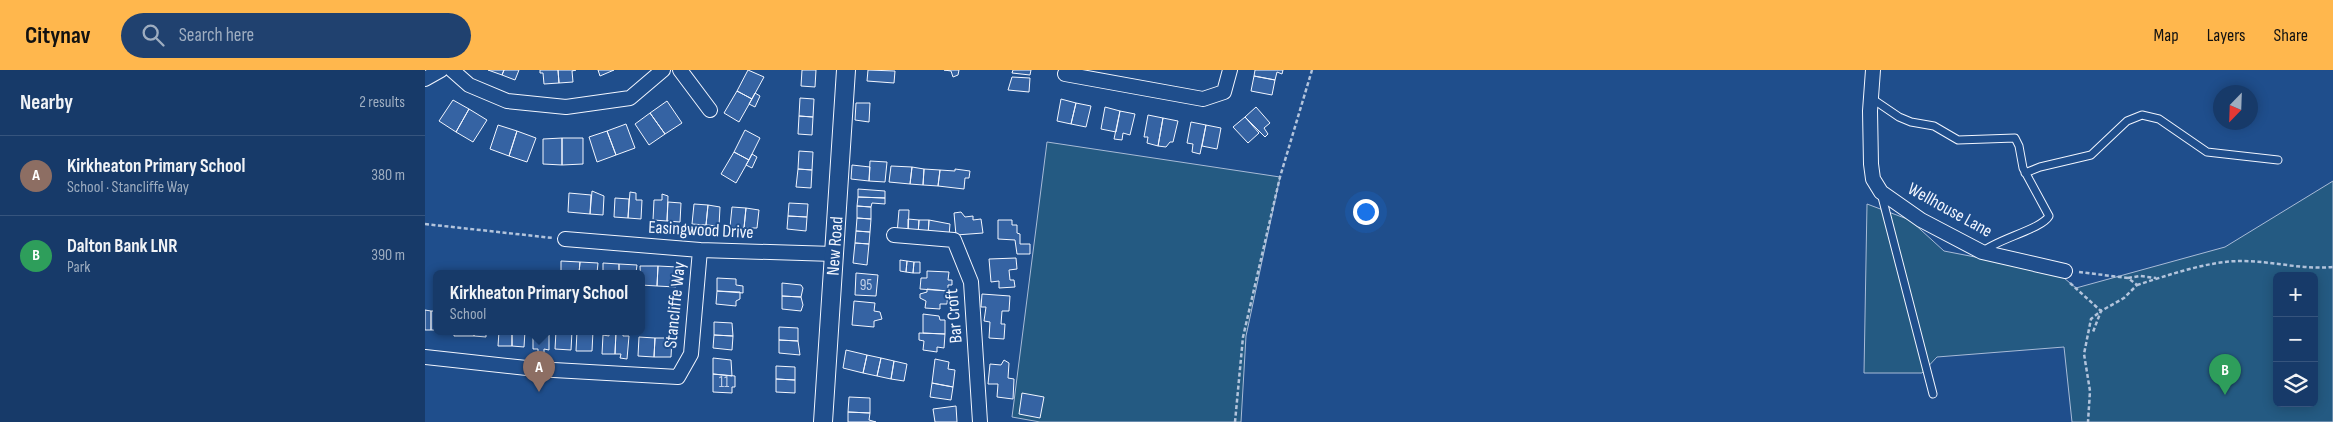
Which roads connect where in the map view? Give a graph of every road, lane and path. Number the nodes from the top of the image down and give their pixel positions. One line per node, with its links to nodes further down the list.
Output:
1 (441, 70): 11 (street)
2 (452, 70): 3 (street)
3 (663, 70)
4 (680, 70): 13 (street)
5 (846, 70): 22 (street, New Road)
6 (1229, 70): 10 (street)
7 (1312, 70): 34 (path)
8 (1873, 70): 12 (street, Wellhouse Lane)
9 (1065, 74): 10 (street)
10 (1082, 74)
11 (425, 79)
12 (1871, 98): 15 (lane); 16 (street, Wellhouse Lane)
13 (710, 110)
14 (2278, 160): 15 (lane)
15 (2025, 173): 21 (lane)
16 (1881, 192): 21 (street, Wellhouse Lane); 31 (lane)
17 (425, 224): 19 (path)
18 (894, 235): 33 (street, Bar Croft)
19 (565, 239): 20 (street, Easingwood Drive)
20 (700, 250): 22 (street, Easingwood Drive); 30 (street, Stancliffe Way)
21 (1982, 252): 24 (street, Wellhouse Lane)
22 (834, 254): 32 (street, New Road)
23 (2333, 268): 26 (path)
24 (2058, 269): 25 (path); 28 (path)
25 (2128, 278): 26 (path); 27 (path)
26 (2159, 278): 27 (path)
27 (2137, 285): 28 (path)
28 (2101, 311): 29 (path); 35 (path)
29 (2093, 332)
30 (425, 357)
31 (1933, 394)
32 (823, 422)
33 (980, 422)
34 (1235, 422)
35 (2088, 422)

